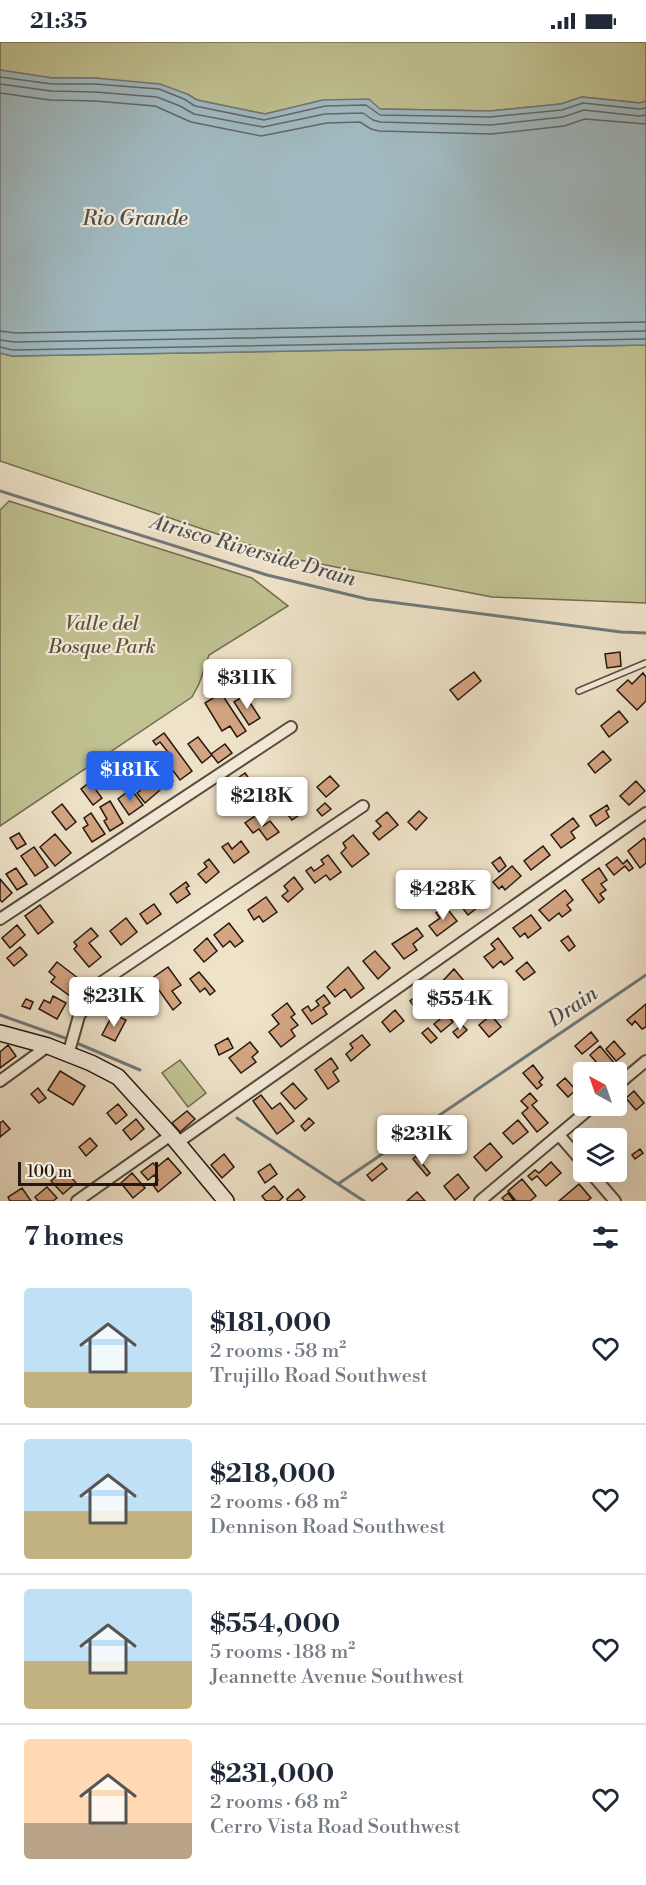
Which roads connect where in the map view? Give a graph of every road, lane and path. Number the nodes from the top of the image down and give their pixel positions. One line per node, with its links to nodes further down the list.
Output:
1 (646, 663): 2 (lane)
2 (579, 691)
3 (291, 726): 6 (street)
4 (363, 806): 9 (street)
5 (646, 813): 15 (street)
6 (0, 919)
7 (0, 1033): 8 (street)
8 (48, 1046): 9 (street); 12 (street)
9 (68, 1055): 15 (street)
10 (646, 1061): 11 (street)
11 (627, 1077)
12 (0, 1081)
13 (581, 1116): 14 (street)
14 (559, 1135): 16 (street); 20 (street)
15 (174, 1139): 18 (street); 19 (street)
16 (573, 1151)
17 (599, 1182): 21 (street)
18 (221, 1199)
19 (77, 1201)
20 (480, 1201)
21 (615, 1201)

